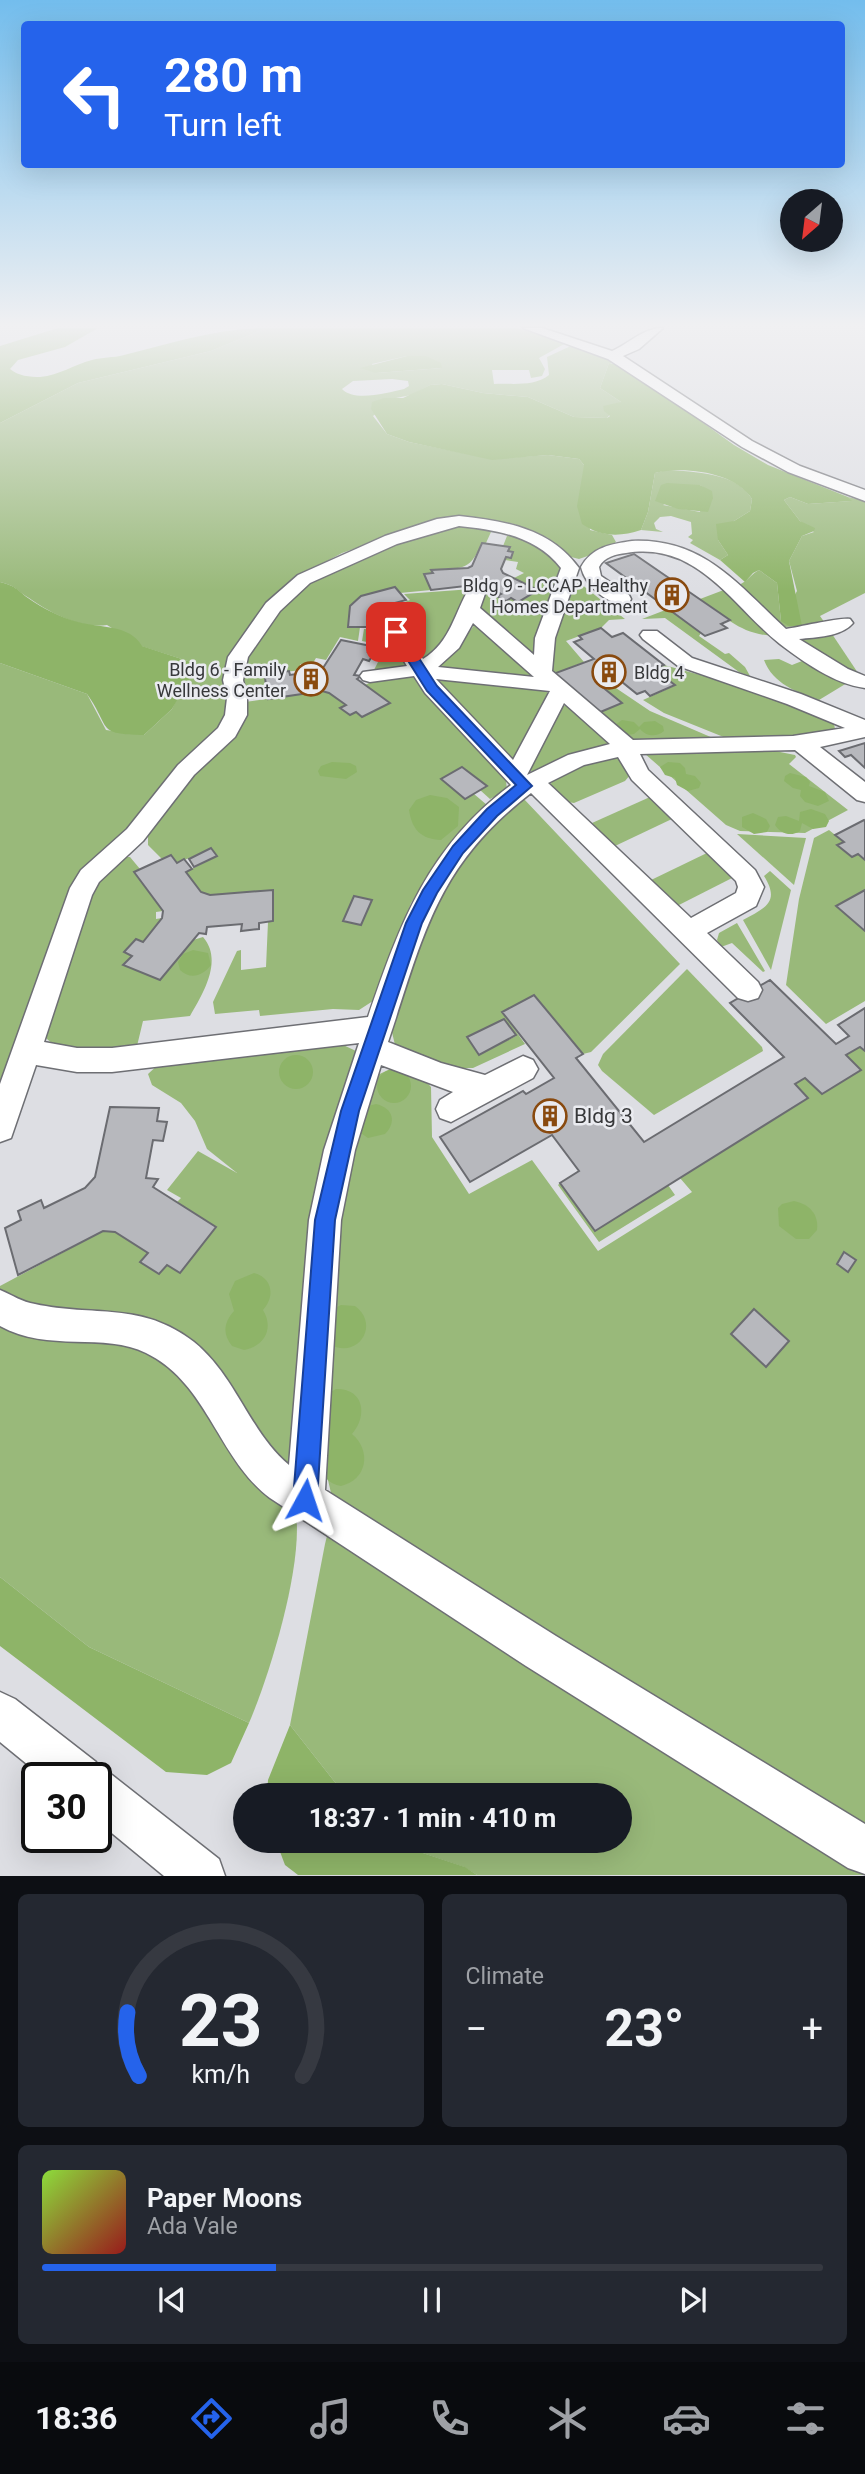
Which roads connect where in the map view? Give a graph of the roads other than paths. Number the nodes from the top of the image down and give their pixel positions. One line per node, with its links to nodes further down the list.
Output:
1 (705, 416): 2 (street)
2 (865, 496)
3 (477, 591): 5 (street)
4 (622, 599): 9 (street)
5 (470, 610): 10 (street); 12 (street)
6 (384, 614): 10 (street)
7 (843, 623): 9 (street)
8 (650, 635): 14 (lane)
9 (782, 635): 13 (street)
10 (420, 668): 11 (street); 12 (street); 17 (street)
11 (370, 676)
12 (553, 682): 16 (street); 17 (street); 22 (street)
13 (865, 682)
14 (865, 729): 15 (street)
15 (801, 743): 16 (street); 18 (street)
16 (627, 747): 17 (street); 19 (street)
17 (524, 781): 19 (street); 21 (street)
18 (865, 794)
19 (689, 931): 20 (street)
20 (748, 990)
21 (375, 1038): 22 (street); 24 (street); 28 (street)
22 (27, 1051): 26 (street)
23 (523, 1069): 24 (street)
24 (487, 1089): 25 (street)
25 (450, 1109)
26 (0, 1128)
27 (0, 1307): 28 (street)
28 (305, 1500): 32 (street)
29 (0, 1714): 30 (street)
30 (60, 1762)
31 (112, 1804): 33 (street)
32 (865, 1851)
33 (202, 1875)

